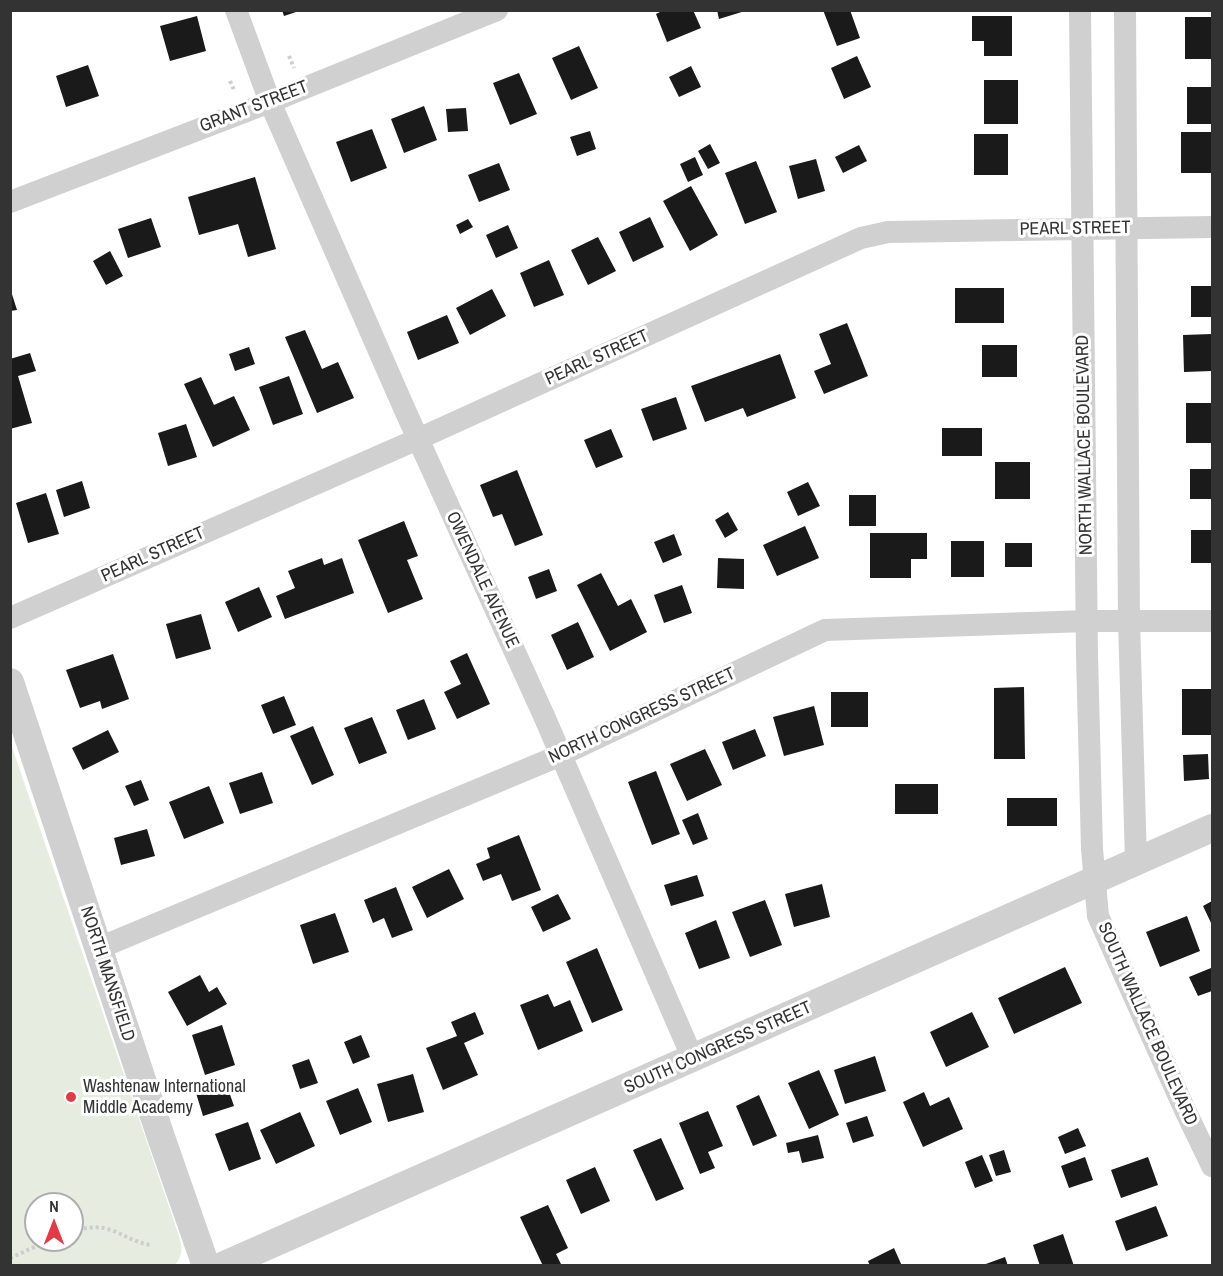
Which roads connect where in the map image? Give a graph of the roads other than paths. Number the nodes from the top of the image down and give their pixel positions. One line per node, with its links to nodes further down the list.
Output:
1 (236, 10): 5 (street, OWENDALE AVENUE)
2 (497, 10): 5 (street, GRANT STREET)
3 (1080, 10): 9 (street, NORTH WALLACE BOULEVARD)
4 (1125, 10): 8 (street)
5 (270, 102): 6 (street, GRANT STREET); 10 (street, OWENDALE AVENUE)
6 (10, 202)
7 (1212, 227): 8 (street, PEARL STREET)
8 (1126, 228): 9 (street, PEARL STREET); 12 (street)
9 (1082, 229): 10 (street, PEARL STREET); 13 (street, NORTH WALLACE BOULEVARD)
10 (418, 439): 11 (street, PEARL STREET); 16 (street, OWENDALE AVENUE)
11 (10, 618)
12 (1129, 620): 13 (street, NORTH CONGRESS STREET); 14 (street, NORTH CONGRESS STREET); 18 (street)
13 (1087, 621): 16 (street, NORTH CONGRESS STREET); 19 (street, NORTH WALLACE BOULEVARD)
14 (1212, 621)
15 (10, 682): 20 (street, NORTH MANSFIELD)
16 (561, 755): 20 (street, NORTH CONGRESS STREET); 21 (street, OWENDALE AVENUE)
17 (1212, 828): 18 (street, SOUTH CONGRESS STREET)
18 (1136, 861): 19 (street, SOUTH CONGRESS STREET)
19 (1095, 880): 21 (street, SOUTH CONGRESS STREET); 22 (street, SOUTH WALLACE BOULEVARD)
20 (99, 948): 23 (street, NORTH MANSFIELD)
21 (693, 1059): 24 (street, SOUTH CONGRESS STREET)
22 (1212, 1166)
23 (206, 1266)
24 (222, 1266)

